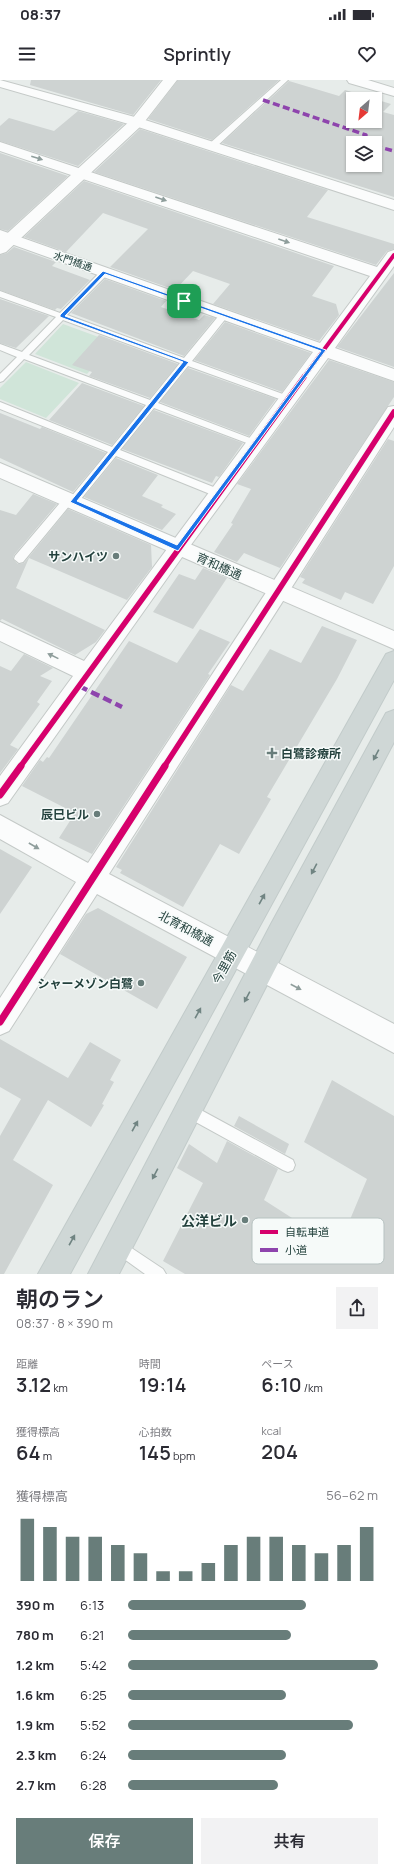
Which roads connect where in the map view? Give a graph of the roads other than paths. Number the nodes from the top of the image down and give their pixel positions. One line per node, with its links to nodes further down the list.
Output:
1 (170, 80): 8 (street)
2 (285, 80): 10 (lane)
3 (354, 80): 7 (street)
4 (391, 80): 5 (street)
5 (394, 81)
6 (0, 83): 8 (street)
7 (394, 92)
8 (137, 122): 10 (street); 11 (street)
9 (0, 146): 11 (street, one-way to 11)
10 (212, 146): 12 (street)
11 (82, 173): 13 (street); 16 (street, one-way to 16)
12 (394, 205)
13 (4, 241): 15 (street, 水門橋通)
14 (394, 255): 16 (street)
15 (104, 272): 18 (street, 水門橋通); 19 (lane)
16 (380, 274): 21 (street)
17 (0, 294): 19 (lane)
18 (224, 315): 21 (street, 水門橋通); 23 (lane)
19 (62, 316): 22 (lane); 23 (lane)
20 (0, 346): 22 (lane)
21 (324, 350): 24 (street, 水門橋通); 26 (street)
22 (23, 355): 25 (lane); 28 (lane)
23 (186, 362): 26 (lane); 28 (lane)
24 (394, 375)
25 (0, 379)
26 (288, 399): 30 (street)
27 (0, 405): 31 (lane)
28 (152, 405): 30 (lane); 31 (lane)
29 (394, 412): 37 (street)
30 (255, 444): 33 (street)
31 (114, 451): 33 (lane); 34 (lane)
32 (0, 470): 34 (street, 育和橋通)
33 (218, 493): 35 (street)
34 (70, 501): 35 (street, 育和橋通); 36 (lane)
35 (178, 548): 37 (street, 育和橋通); 41 (street)
36 (19, 560)
37 (277, 591): 39 (street, 育和橋通); 45 (street)
38 (0, 631): 41 (street, one-way to 38)
39 (394, 640)
40 (394, 660): 46 (main road, 今里筋, one-way to 40)
41 (88, 673): 43 (street)
42 (394, 720): 47 (main road, one-way to 47)
43 (0, 795)
44 (0, 826): 45 (street, 北育和橋通, one-way to 45)
45 (92, 878): 46 (street, 北育和橋通); 48 (street)
46 (232, 953): 47 (street, 北育和橋通); 53 (main road, 今里筋, one-way to 46)
47 (262, 968): 49 (street, 北育和橋通, one-way to 49); 50 (main road, one-way to 50)
48 (0, 1022)
49 (394, 1039)
50 (188, 1110): 51 (lane); 52 (main road, one-way to 52)
51 (288, 1165)
52 (118, 1246): 54 (main road); 55 (lane)
53 (53, 1274)
54 (103, 1274)
55 (158, 1274)

